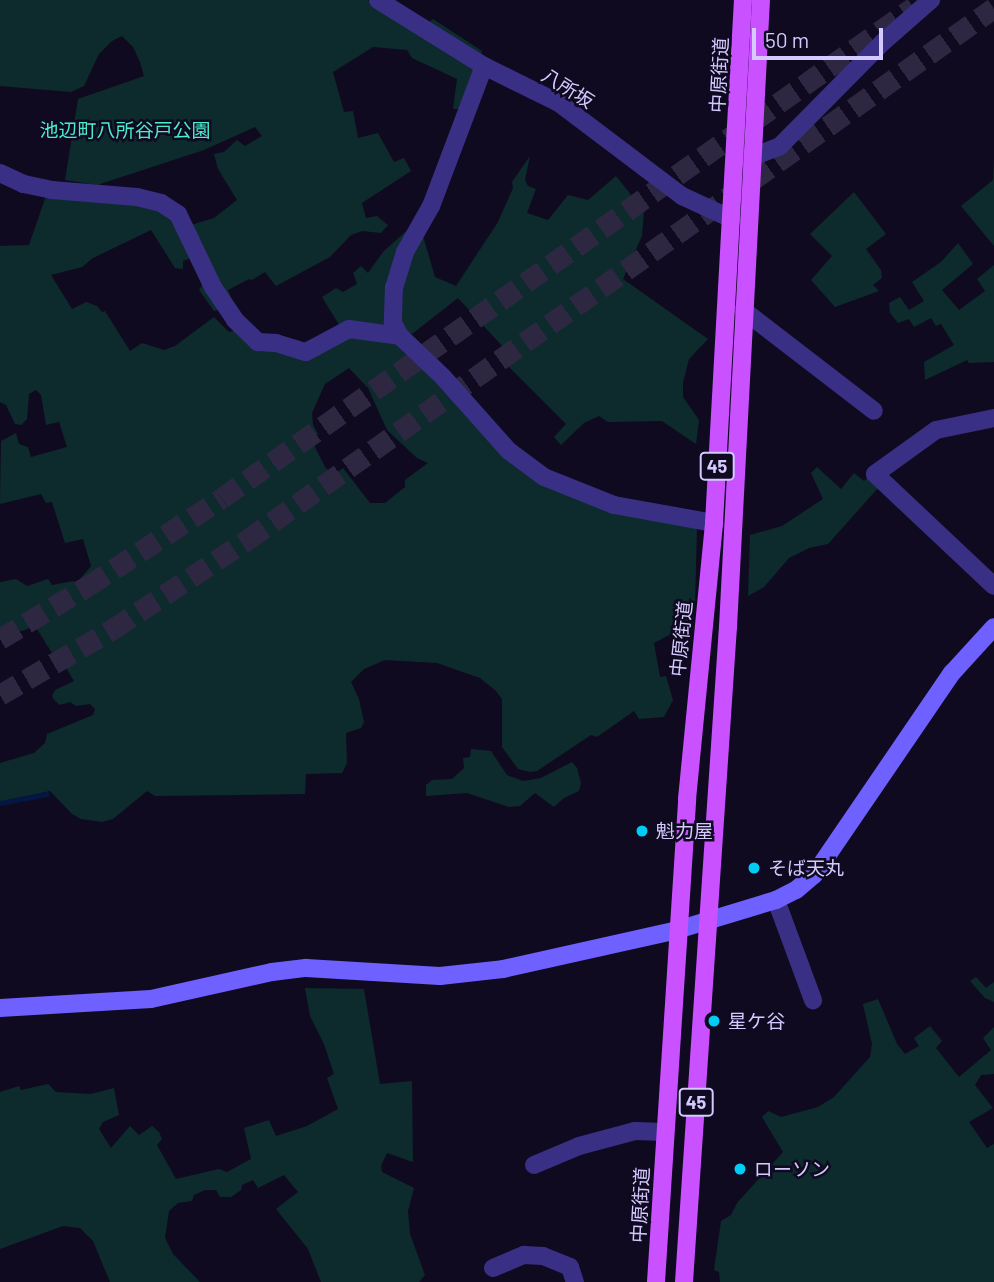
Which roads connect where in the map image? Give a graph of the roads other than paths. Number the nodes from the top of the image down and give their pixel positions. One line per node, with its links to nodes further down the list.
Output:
1 (377, 0): 5 (street, 八所坂)
2 (743, 0): 6 (main road, 中原街道 / 45)
3 (761, 0): 6 (main road, 中原街道 / 45)
4 (931, 0): 6 (street)
5 (484, 66): 8 (street, 八所坂); 10 (street)
6 (744, 158): 8 (main road, 中原街道 / 45); 9 (main road, 中原街道 / 45)
7 (0, 173): 10 (street)
8 (732, 219): 13 (main road, 中原街道 / 45)
9 (743, 310): 11 (street); 17 (main road, 中原街道 / 45)
10 (400, 336): 13 (street)
11 (874, 411)
12 (994, 418): 14 (street)
13 (714, 523): 18 (main road, 中原街道 / 45)
14 (994, 586)
15 (994, 627): 16 (street)
16 (776, 900): 17 (street); 19 (street)
17 (708, 921): 18 (street); 26 (main road, 中原街道 / 45)
18 (677, 930): 20 (street); 21 (main road, 中原街道 / 45)
19 (813, 1000)
20 (0, 1008)
21 (665, 1132): 22 (street); 25 (main road, 中原街道 / 45)
22 (534, 1165)
23 (494, 1268): 24 (street)
24 (575, 1282)
25 (656, 1282)
26 (684, 1282)

